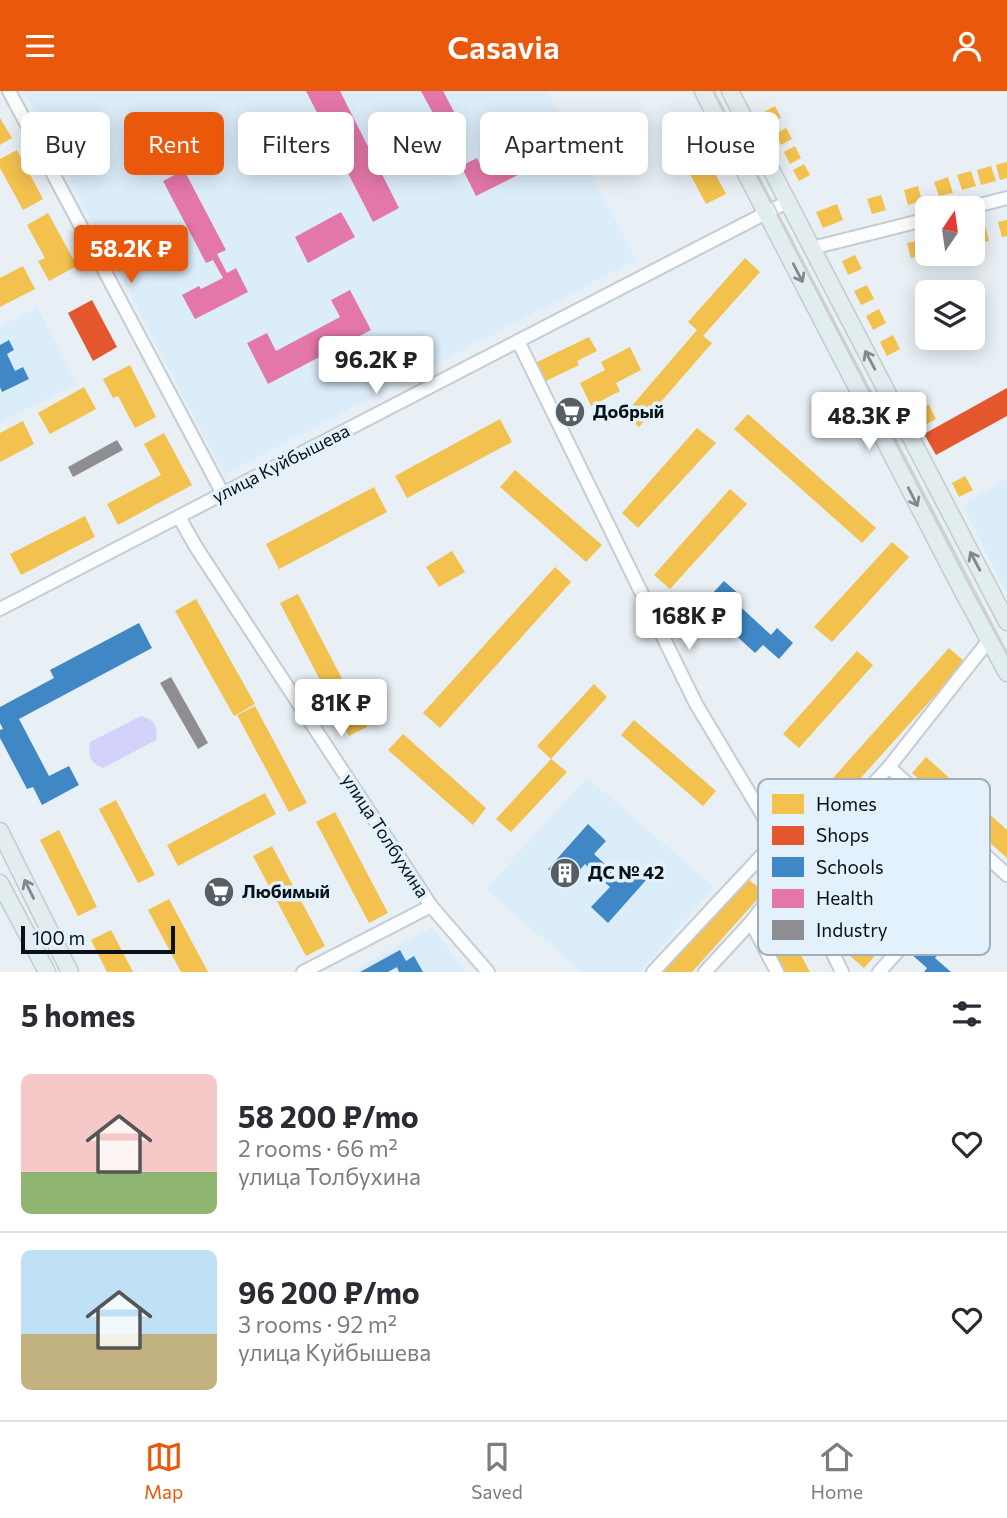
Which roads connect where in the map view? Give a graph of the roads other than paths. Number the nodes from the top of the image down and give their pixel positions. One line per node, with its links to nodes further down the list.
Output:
1 (9, 91): 4 (street); 12 (street)
2 (703, 91): 8 (main road)
3 (730, 91): 6 (main road)
4 (0, 96)
5 (1007, 198): 7 (street)
6 (787, 202): 8 (street, улица Куйбышева); 10 (main road)
7 (985, 204)
8 (767, 212): 11 (street, улица Куйбышева); 16 (main road, one-way to 16)
9 (915, 222): 10 (street)
10 (812, 248): 15 (main road, one-way to 10)
11 (518, 341): 12 (street, улица Куйбышева); 21 (street)
12 (223, 494): 13 (street, улица Куйбышева)
13 (179, 517): 14 (street, улица Куйбышева); 27 (street, улица Толбухина)
14 (0, 610)
15 (1007, 622)
16 (989, 640): 17 (main road); 18 (street)
17 (1007, 673)
18 (889, 767): 19 (street); 20 (street)
19 (878, 779)
20 (902, 779)
21 (758, 807)
22 (0, 831): 35 (main road, one-way to 22)
23 (758, 859): 38 (street)
24 (990, 860): 25 (street)
25 (1007, 875)
26 (0, 883): 34 (main road)
27 (430, 906): 36 (street); 37 (street, улица Толбухина)
28 (758, 913): 29 (street)
29 (751, 922): 30 (street); 39 (street)
30 (758, 935)
31 (768, 955): 40 (street)
32 (834, 955): 41 (street)
33 (894, 955): 42 (street)
34 (47, 972)
35 (70, 972)
36 (303, 972)
37 (488, 972)
38 (653, 972)
39 (705, 972)
40 (777, 972)
41 (842, 972)
42 (879, 972)

